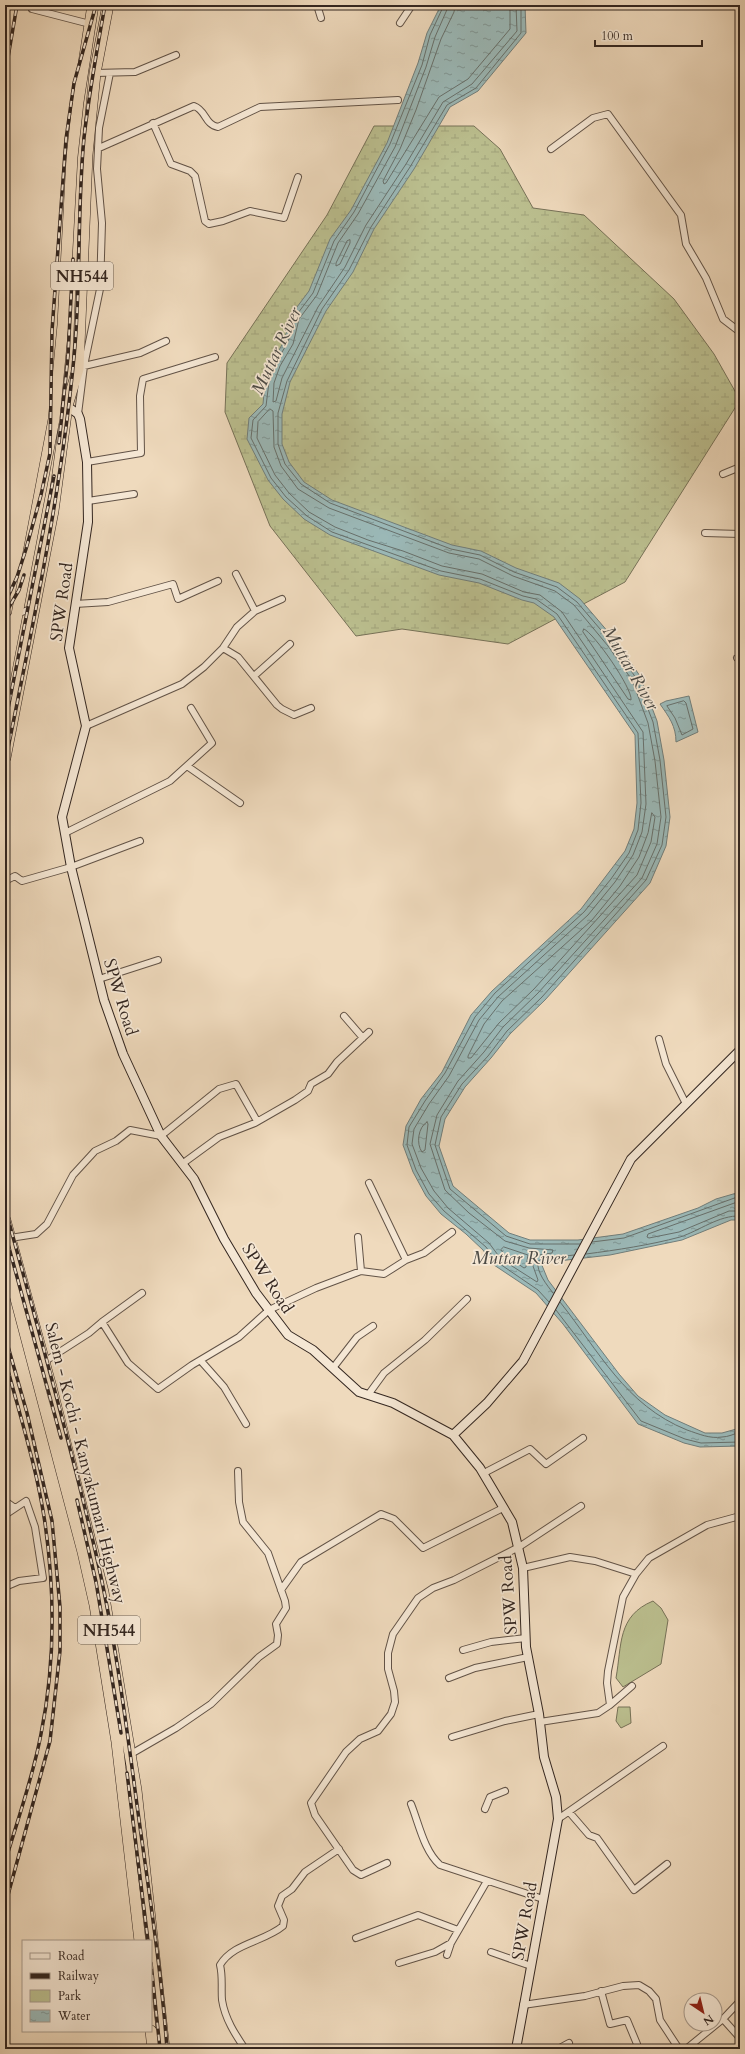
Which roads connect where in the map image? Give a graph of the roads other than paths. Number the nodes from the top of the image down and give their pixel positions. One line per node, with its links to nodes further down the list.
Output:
1 (93, 5): 8 (highway, NH544)
2 (108, 5): 10 (highway, NH544)
3 (317, 5): 6 (street)
4 (412, 5): 7 (street)
5 (32, 9): 8 (street)
6 (321, 18)
7 (400, 23)
8 (90, 24): 36 (highway, NH544)
9 (176, 55): 11 (street)
10 (94, 73): 11 (street); 21 (highway, NH544)
11 (110, 73): 14 (street)
12 (398, 100): 13 (street)
13 (153, 123): 14 (street); 16 (street)
14 (98, 148): 20 (street)
15 (551, 149): 17 (street)
16 (298, 177)
17 (740, 332)
18 (166, 341): 20 (street)
19 (215, 357): 23 (street)
20 (84, 366): 22 (street)
21 (67, 406): 22 (street); 34 (highway, NH544)
22 (78, 414): 23 (street, SPW Road)
23 (87, 462): 27 (street, SPW Road)
24 (740, 467): 25 (street)
25 (723, 474)
26 (134, 494): 27 (street)
27 (88, 501): 33 (street, SPW Road)
28 (705, 533): 29 (street)
29 (740, 534)
30 (236, 574): 35 (street)
31 (218, 581): 33 (street)
32 (282, 599): 35 (street)
33 (75, 604): 44 (street, SPW Road)
34 (34, 608): 36 (street); 45 (highway, NH544)
35 (255, 611): 39 (street)
36 (16, 614): 37 (street); 41 (highway, NH544)
37 (5, 625)
38 (290, 644): 40 (street)
39 (223, 648): 40 (street); 44 (street)
40 (254, 676): 43 (street)
41 (5, 678)
42 (191, 708): 46 (street)
43 (311, 708)
44 (86, 726): 48 (street, SPW Road)
45 (5, 758)
46 (187, 766): 47 (street); 48 (street)
47 (240, 803)
48 (65, 833): 50 (street, SPW Road)
49 (140, 842): 50 (street)
50 (72, 867): 51 (street); 53 (street, SPW Road)
51 (5, 881)
52 (158, 960): 53 (street)
53 (99, 979): 61 (street, SPW Road)
54 (344, 1016): 56 (street)
55 (369, 1032): 56 (street)
56 (363, 1038): 60 (street)
57 (658, 1039): 59 (street)
58 (740, 1050): 59 (street)
59 (686, 1104): 81 (street)
60 (257, 1120): 61 (street); 62 (street)
61 (161, 1136): 62 (street, SPW Road); 67 (street)
62 (182, 1164): 73 (street, SPW Road)
63 (369, 1183): 69 (street)
64 (5, 1220): 67 (highway, Salem - Kochi - Kanyakumari Highway / NH544)
65 (452, 1232): 69 (street)
66 (358, 1237): 70 (street)
67 (10, 1238): 77 (highway, Salem - Kochi - Kanyakumari Highway / NH544)
68 (5, 1257): 118 (highway, Salem - Kochi - Kanyakumari Highway / NH544)
69 (406, 1260): 70 (street)
70 (361, 1271): 73 (street)
71 (142, 1293): 74 (street)
72 (467, 1299): 79 (street)
73 (269, 1310): 76 (street); 78 (street, SPW Road)
74 (102, 1322): 76 (street); 77 (street)
75 (373, 1326): 78 (street)
76 (201, 1360): 80 (street)
77 (44, 1362): 105 (highway, Salem - Kochi - Kanyakumari Highway / NH544)
78 (333, 1368): 79 (street, SPW Road)
79 (368, 1395): 81 (street, SPW Road)
80 (246, 1424)
81 (452, 1435): 84 (street, SPW Road)
82 (583, 1438): 84 (street)
83 (238, 1471): 95 (street)
84 (484, 1473): 88 (street, SPW Road)
85 (5, 1501): 87 (street)
86 (581, 1506): 91 (street)
87 (15, 1508): 89 (street); 94 (street)
88 (503, 1508): 91 (street, SPW Road); 95 (street)
89 (5, 1515)
90 (740, 1516): 93 (street)
91 (519, 1547): 92 (street, SPW Road); 111 (street)
92 (523, 1568): 93 (street); 96 (street, SPW Road)
93 (636, 1574): 101 (street)
94 (5, 1587)
95 (281, 1590): 105 (street)
96 (526, 1638): 97 (street); 98 (street, SPW Road)
97 (463, 1650)
98 (528, 1657): 99 (street); 102 (street, SPW Road)
99 (449, 1678)
100 (632, 1686): 101 (street)
101 (610, 1705): 102 (street)
102 (539, 1718): 103 (street); 110 (street, SPW Road)
103 (452, 1737)
104 (663, 1746): 109 (street)
105 (131, 1754): 134 (highway, Salem - Kochi - Kanyakumari Highway / NH544)
106 (505, 1791): 108 (street)
107 (411, 1804): 114 (street)
108 (485, 1809)
109 (570, 1813): 110 (street); 113 (street)
110 (558, 1820): 115 (street, SPW Road)
111 (339, 1849): 112 (street); 135 (street)
112 (387, 1863)
113 (667, 1864)
114 (487, 1881): 115 (street); 116 (street)
115 (543, 1899): 123 (street, SPW Road)
116 (458, 1930): 117 (street); 119 (street)
117 (356, 1938)
118 (140, 1940)
119 (451, 1943): 121 (street); 122 (street)
120 (491, 1952): 123 (street)
121 (447, 1955)
122 (399, 1963)
123 (531, 1966): 126 (street, SPW Road)
124 (600, 1991): 126 (street); 132 (street); 138 (street)
125 (740, 2001): 127 (street)
126 (523, 2005): 136 (street, SPW Road)
127 (723, 2019): 130 (street)
128 (151, 2032): 133 (highway)
129 (707, 2032): 139 (street)
130 (740, 2038)
131 (569, 2043): 137 (street)
132 (637, 2044)
133 (152, 2049)
134 (164, 2049)
135 (245, 2049)
136 (516, 2049)
137 (558, 2049)
138 (679, 2049)
139 (686, 2049)

